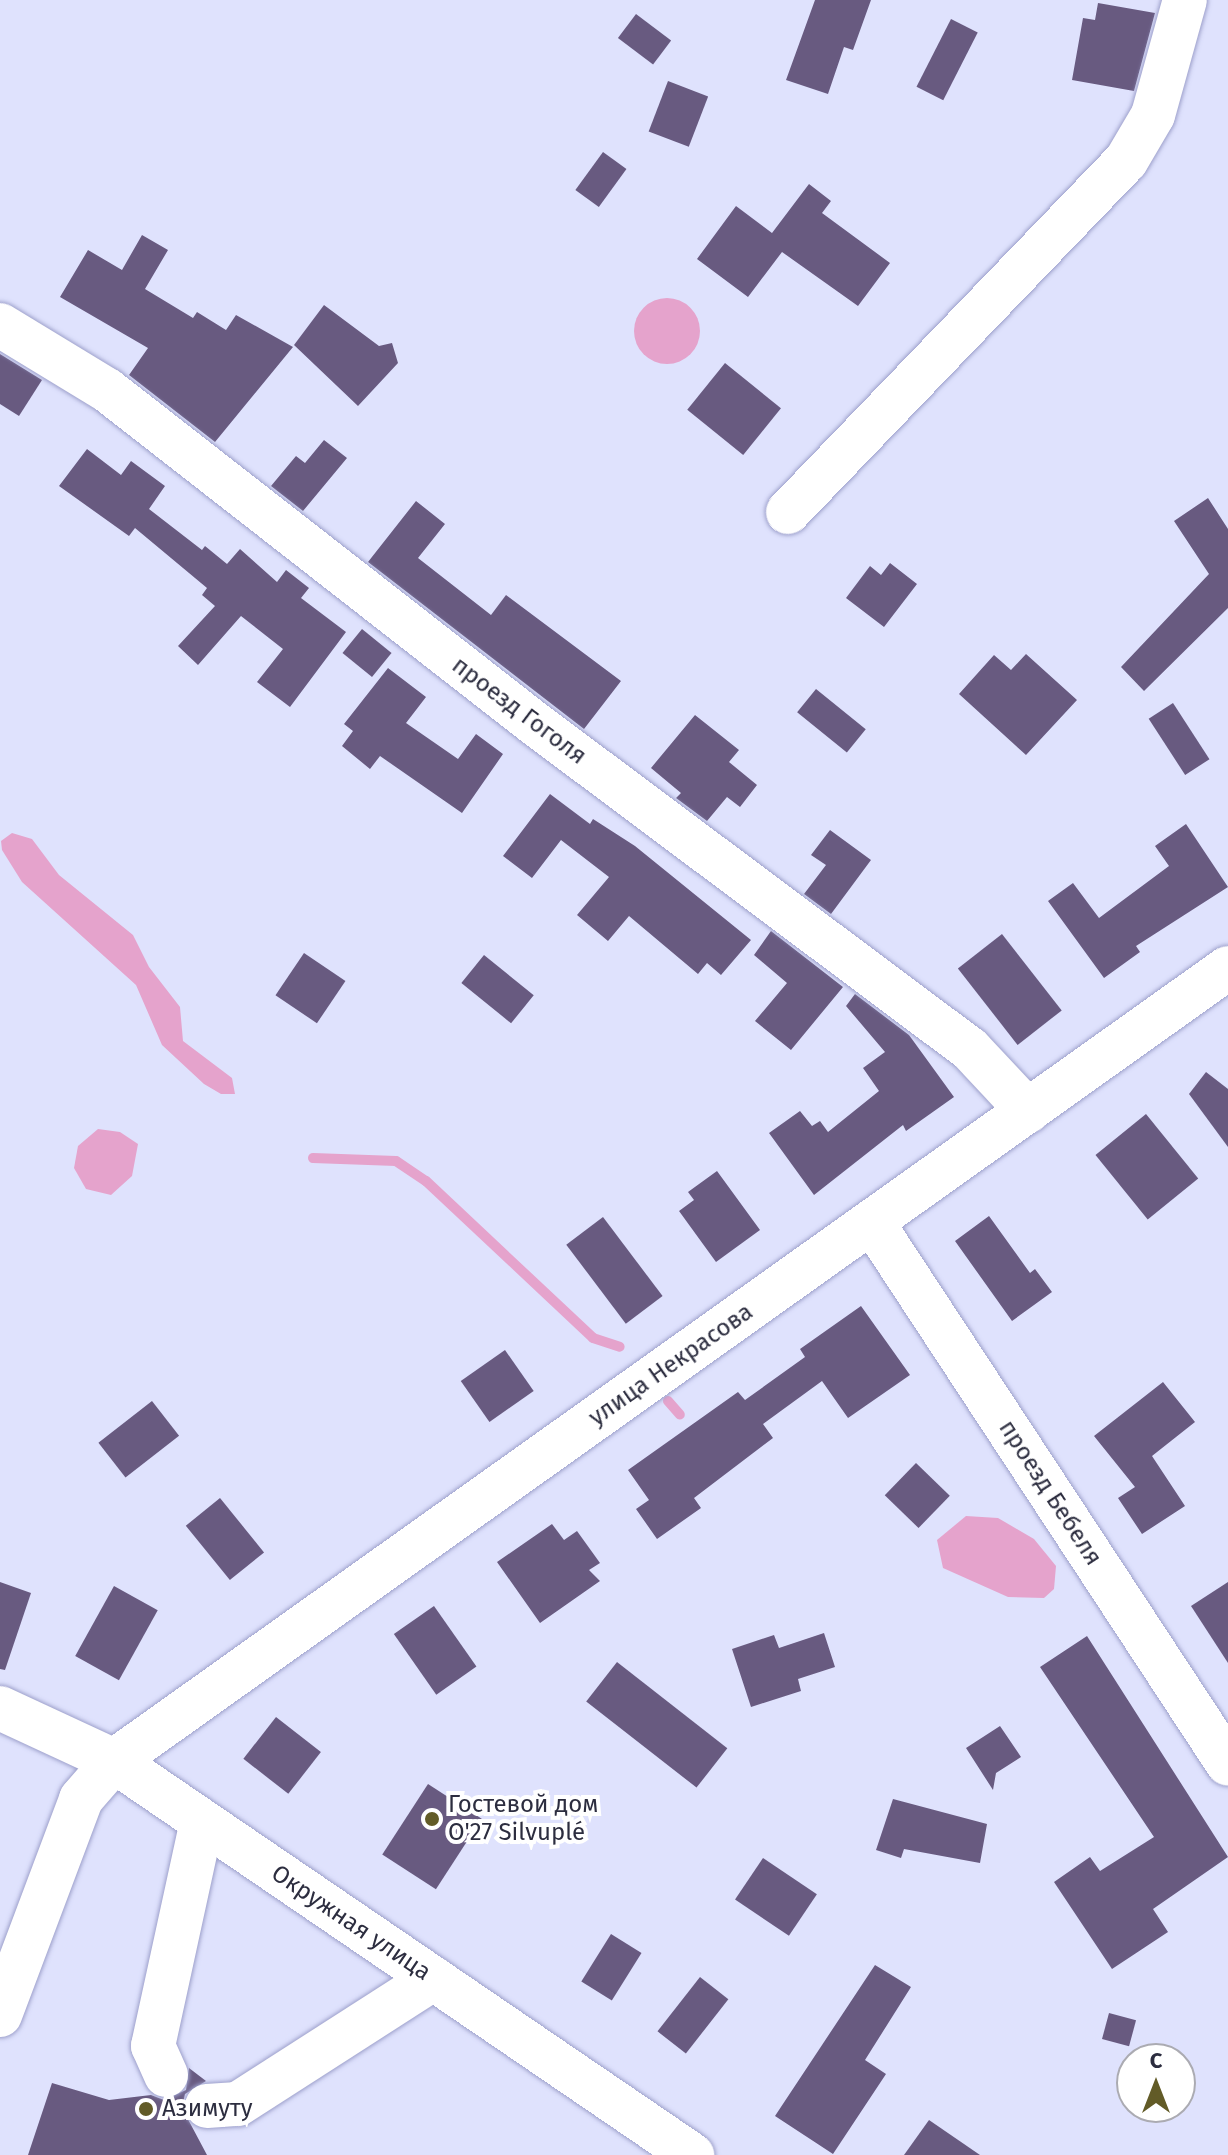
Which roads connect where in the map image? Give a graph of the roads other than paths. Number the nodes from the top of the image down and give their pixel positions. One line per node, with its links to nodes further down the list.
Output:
1 (1185, 0): 3 (street)
2 (0, 325): 5 (street, проезд Гоголя)
3 (788, 512)
4 (1228, 968): 5 (street, улица Некрасова)
5 (1028, 1111): 6 (street, улица Некрасова)
6 (872, 1222): 8 (street, улица Некрасова); 9 (street, проезд Бебеля)
7 (0, 1708): 8 (street, Окружная улица)
8 (114, 1761): 10 (street, Окружная улица); 12 (street, улица Некрасова)
9 (1228, 1764)
10 (202, 1821): 11 (street, Окружная улица); 13 (street)
11 (433, 1979): 14 (street); 15 (street, Окружная улица)
12 (1, 2012)
13 (166, 2075)
14 (207, 2106)
15 (692, 2155)

